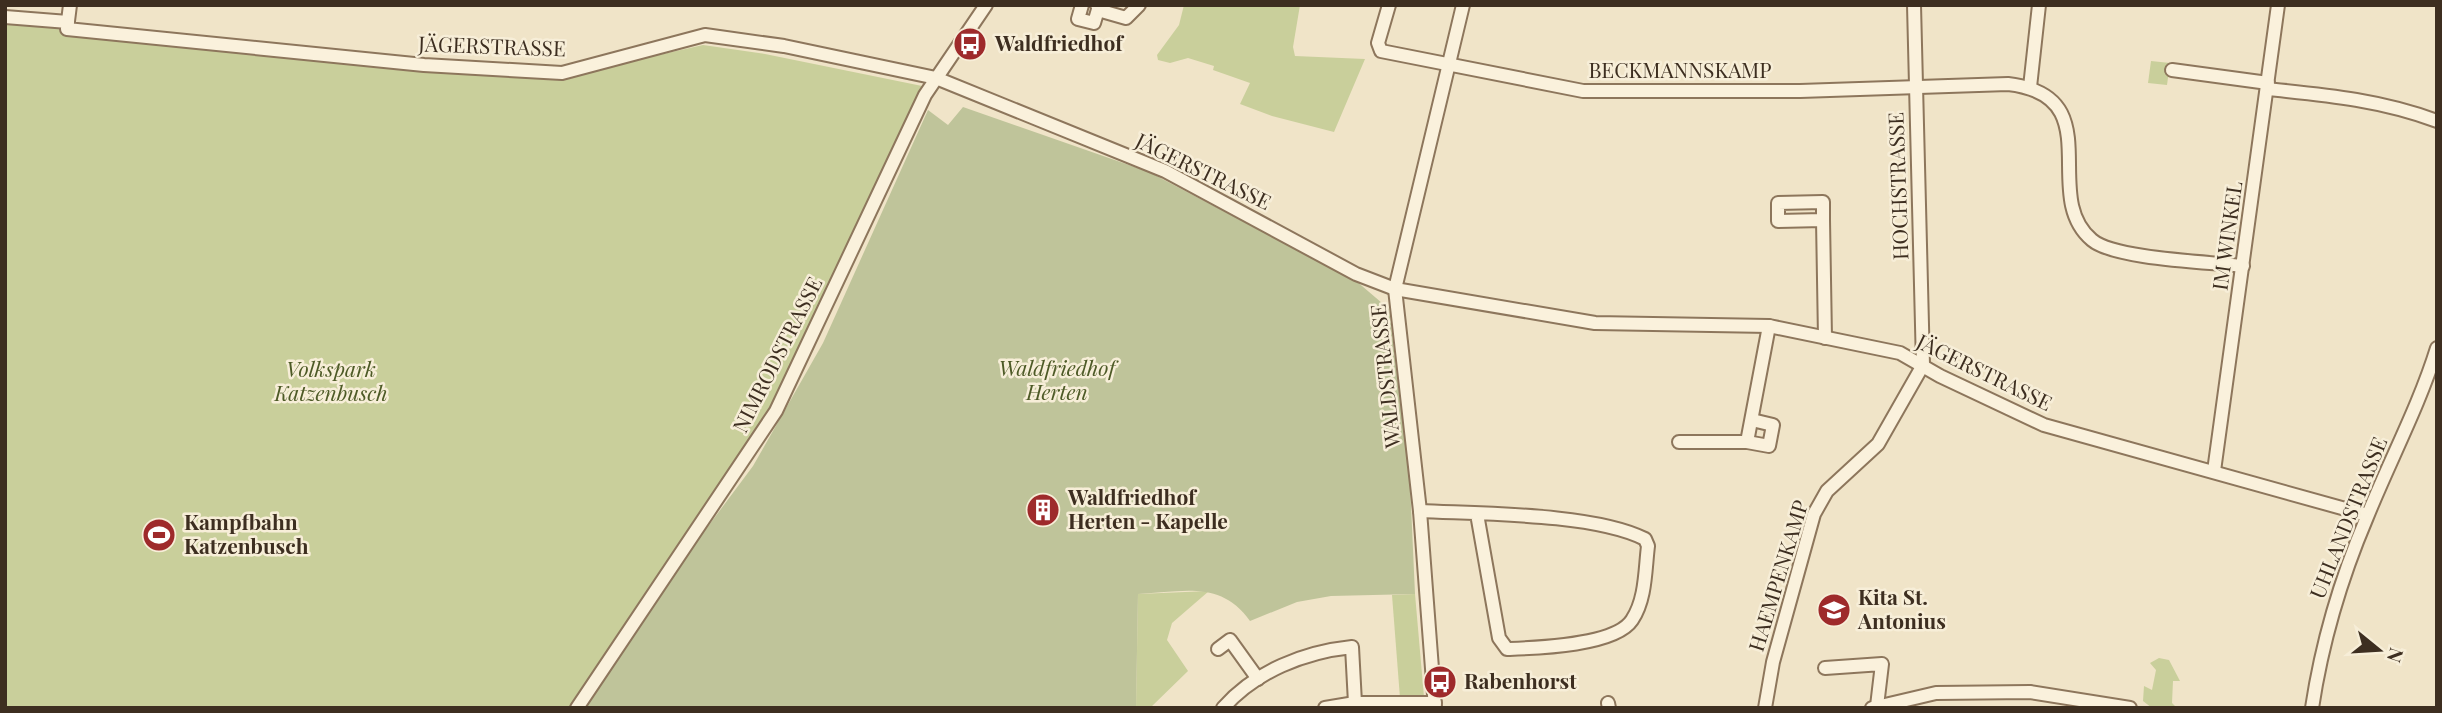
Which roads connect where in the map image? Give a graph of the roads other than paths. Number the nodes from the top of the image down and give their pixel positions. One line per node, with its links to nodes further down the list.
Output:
1 (70, 5): 12 (street)
2 (986, 5): 15 (street, NIMRODSTRASSE)
3 (1082, 5): 10 (street)
4 (1139, 5): 10 (street)
5 (1389, 5): 13 (street, BECKMANNSKAMP)
6 (1462, 5): 13 (street, WALDSTRASSE)
7 (1914, 5): 16 (street, HOCHSTRASSE)
8 (2039, 5): 18 (street)
9 (2278, 5): 17 (street, IM WINKEL)
10 (1097, 8)
11 (5, 17): 12 (street, JÄGERSTRASSE)
12 (68, 22): 15 (street, JÄGERSTRASSE)
13 (1447, 63): 16 (street, BECKMANNSKAMP); 22 (street, WALDSTRASSE)
14 (2172, 70): 17 (street)
15 (936, 78): 22 (street, JÄGERSTRASSE); 41 (street, NIMRODSTRASSE)
16 (1916, 86): 18 (street, BECKMANNSKAMP); 26 (street, HOCHSTRASSE)
17 (2267, 86): 19 (street); 21 (street, IM WINKEL)
18 (2030, 87): 21 (street)
19 (2437, 121)
20 (1823, 220): 24 (street)
21 (2243, 266): 30 (street, IM WINKEL)
22 (1395, 289): 23 (street, JÄGERSTRASSE); 31 (street, WALDSTRASSE)
23 (1769, 326): 24 (street, JÄGERSTRASSE); 27 (street)
24 (1825, 338): 26 (street, JÄGERSTRASSE)
25 (2437, 348): 33 (street, UHLANDSTRASSE)
26 (1923, 365): 30 (street, JÄGERSTRASSE); 43 (street, HAEMPENKAMP)
27 (1752, 421): 29 (street); 29 (street)
28 (1679, 442): 29 (street)
29 (1747, 442)
30 (2214, 471): 33 (street, JÄGERSTRASSE)
31 (1420, 511): 32 (street); 38 (street, WALDSTRASSE)
32 (1477, 514): 32 (street)
33 (2367, 515): 45 (street, UHLANDSTRASSE)
34 (1218, 649): 36 (street)
35 (1825, 668): 40 (street)
36 (1258, 679): 37 (street); 39 (street)
37 (1355, 703): 38 (street); 42 (street)
38 (1435, 705)
39 (1227, 706)
40 (1874, 707): 44 (street)
41 (577, 708)
42 (1325, 708)
43 (1765, 708)
44 (2130, 708)
45 (2312, 708)

